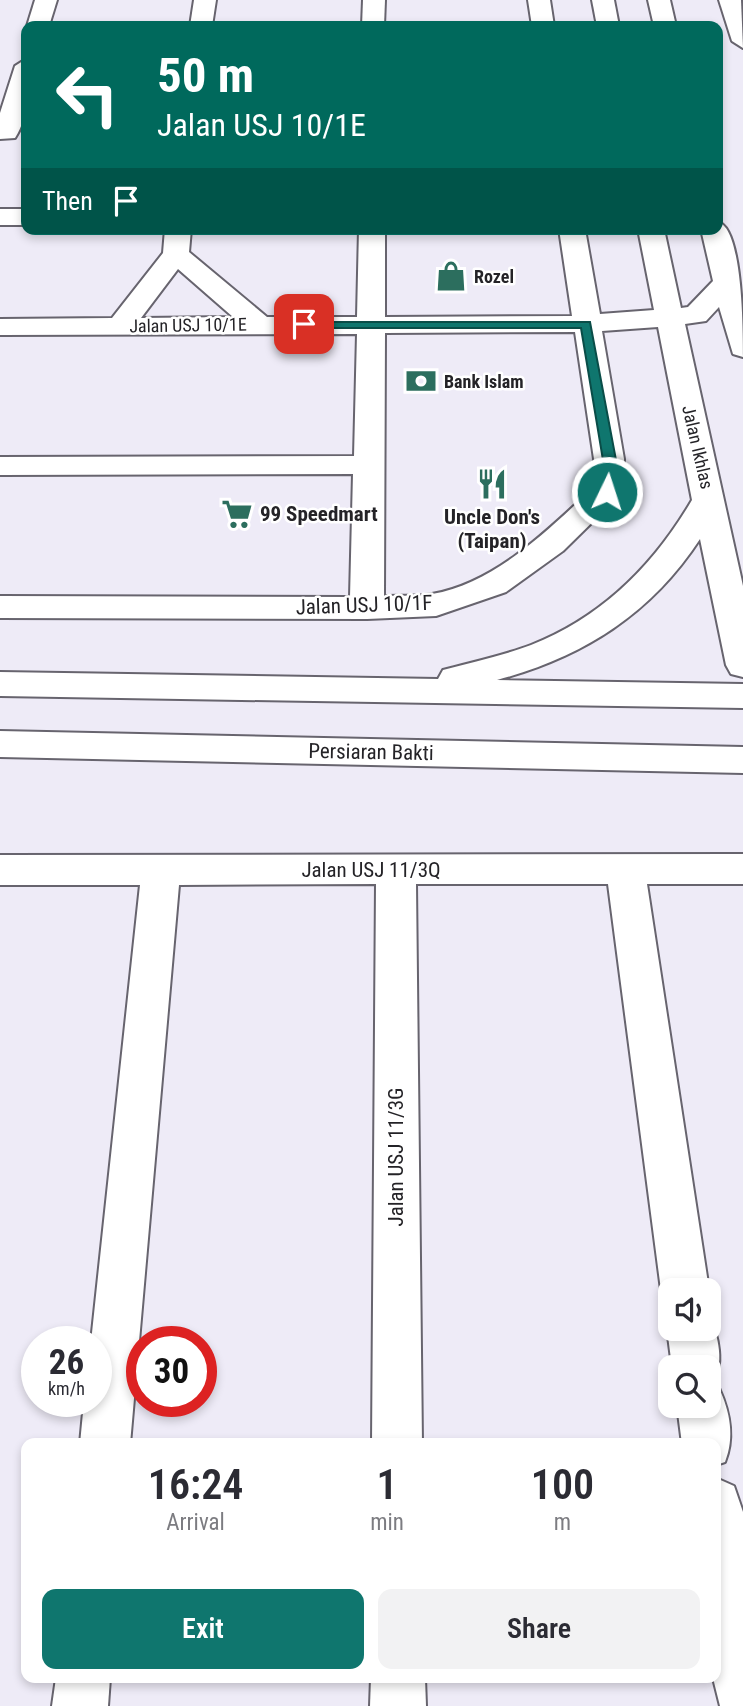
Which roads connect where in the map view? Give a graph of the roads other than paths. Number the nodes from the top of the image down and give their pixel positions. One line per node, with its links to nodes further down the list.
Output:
1 (46, 0): 8 (street)
2 (205, 0): 9 (street)
3 (373, 0): 10 (street)
4 (539, 0): 11 (street)
5 (603, 0): 12 (street)
6 (659, 0): 13 (street)
7 (730, 0): 14 (street)
8 (40, 21)
9 (202, 21)
10 (373, 21)
11 (542, 21)
12 (607, 21)
13 (664, 21)
14 (743, 41)
15 (21, 88): 16 (street)
16 (11, 133)
17 (0, 217): 18 (street)
18 (21, 217)
19 (372, 235): 26 (street)
20 (573, 235): 27 (street, Jalan USJ 10/1F)
21 (651, 235): 25 (street, Jalan Ikhlas)
22 (716, 235): 24 (street)
23 (177, 242): 28 (street); 29 (street)
24 (727, 283): 25 (street, Jalan USJ 10/1E); 31 (street)
25 (669, 319): 27 (street, Jalan USJ 10/1E); 34 (street, Jalan Ikhlas)
26 (372, 323): 27 (street, Jalan USJ 10/1E); 28 (street, Jalan USJ 10/1E); 32 (street)
27 (586, 324): 36 (street, Jalan USJ 10/1F)
28 (259, 325): 29 (street, Jalan USJ 10/1E)
29 (120, 326): 30 (street, Jalan USJ 10/1E)
30 (0, 327)
31 (743, 348)
32 (370, 465): 33 (street); 36 (street)
33 (0, 466)
34 (709, 499): 37 (street, Jalan Ikhlas); 39 (street)
35 (0, 607): 36 (street, Jalan USJ 10/1F)
36 (368, 608)
37 (743, 665)
38 (0, 684): 39 (street)
39 (420, 690): 40 (street)
40 (743, 696)
41 (0, 744): 42 (street, Persiaran Bakti)
42 (743, 760)
43 (396, 869): 44 (street, Jalan USJ 11/3Q); 47 (street, Jalan USJ 11/3Q); 51 (street, Jalan USJ 11/3G)
44 (625, 869): 45 (street, Jalan USJ 11/3Q); 48 (street)
45 (743, 869)
46 (0, 870): 47 (street, Jalan USJ 11/3Q)
47 (161, 870): 50 (street)
48 (683, 1278)
49 (704, 1418): 52 (street)
50 (106, 1438)
51 (397, 1438)
52 (706, 1438)
53 (721, 1539): 56 (street)
54 (82, 1683): 57 (street)
55 (398, 1683): 58 (street)
56 (743, 1695)
57 (80, 1706)
58 (398, 1706)

